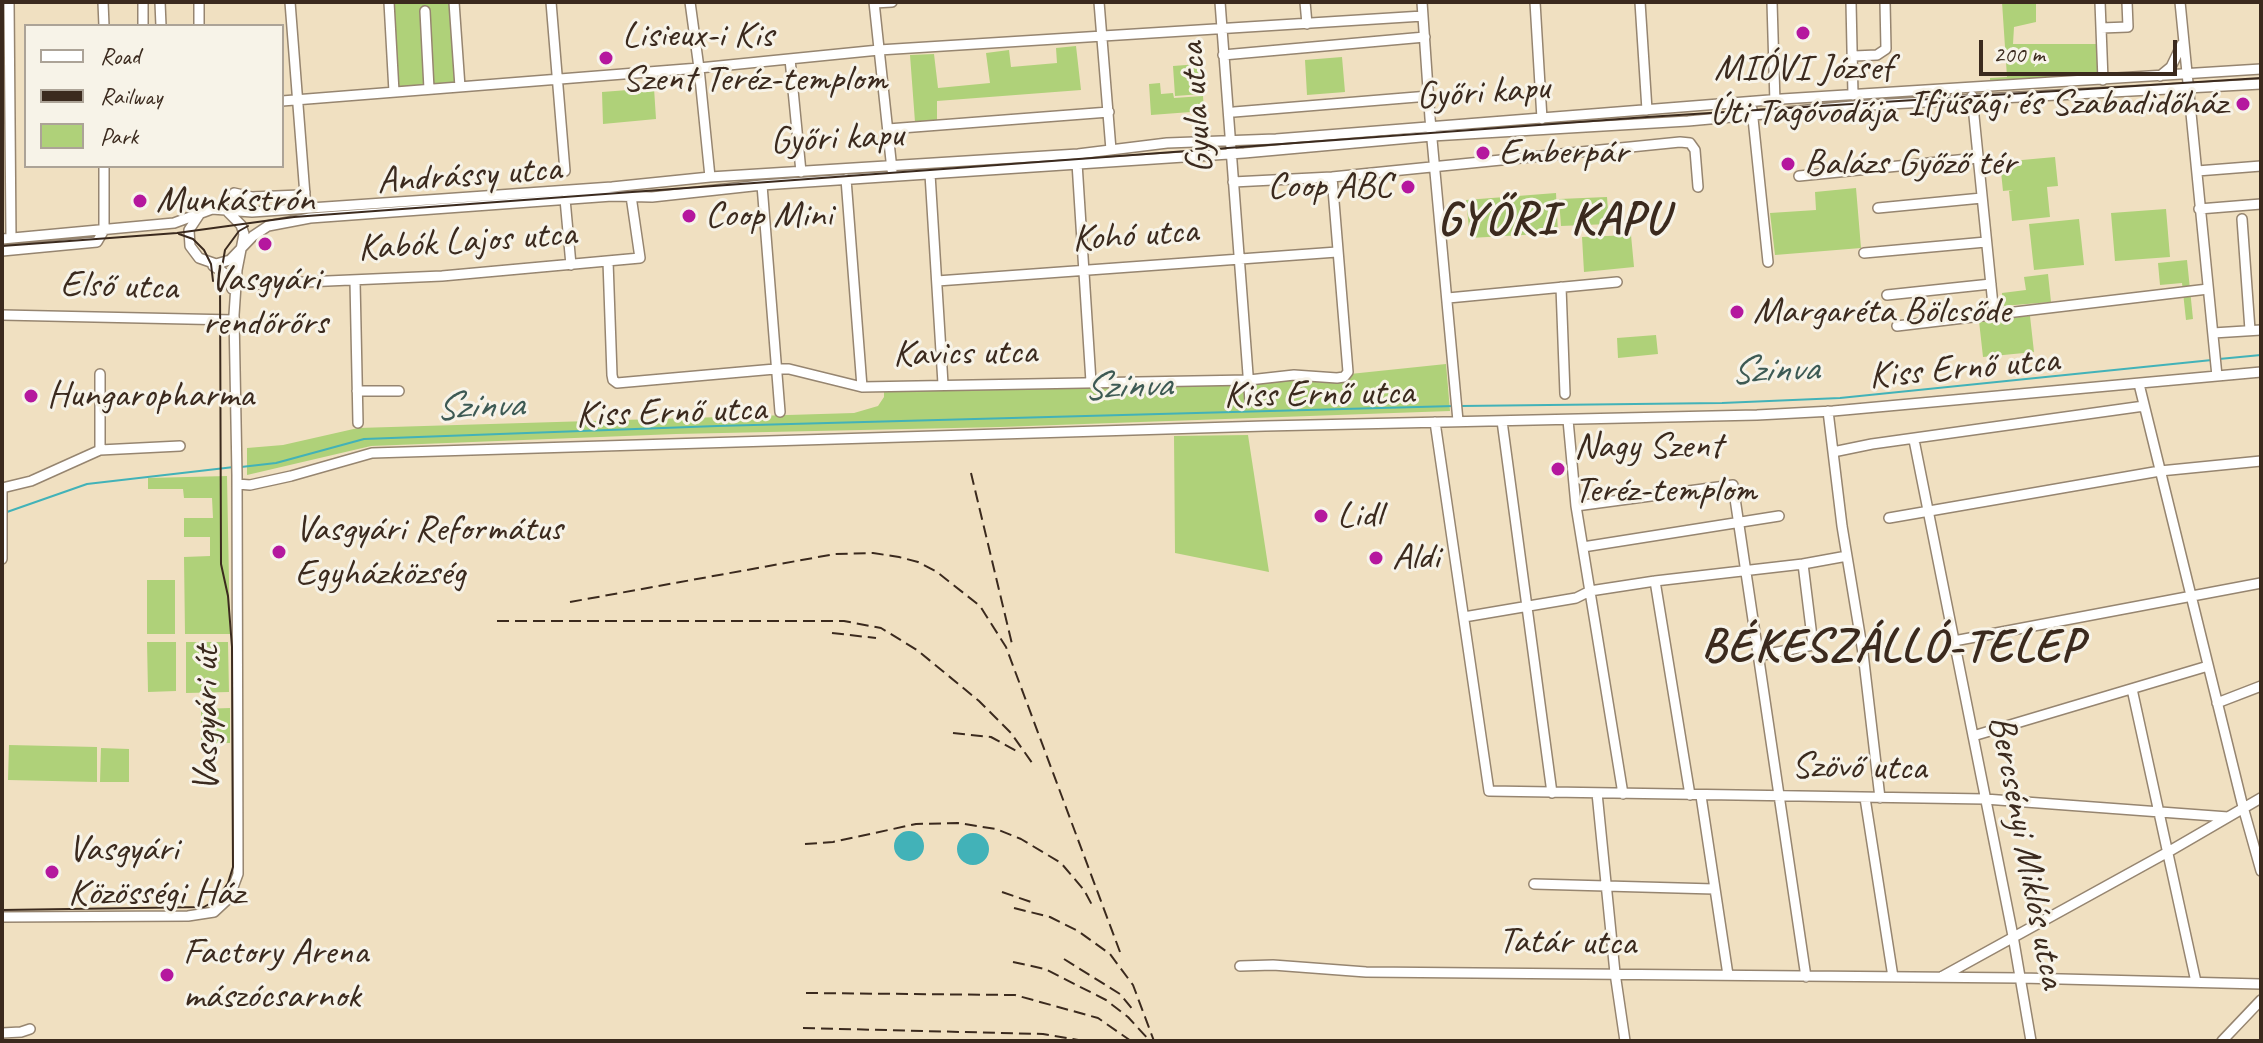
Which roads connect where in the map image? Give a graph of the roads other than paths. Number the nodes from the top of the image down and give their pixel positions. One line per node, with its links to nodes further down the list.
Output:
1 (9, 2): 102 (street)
2 (103, 2): 27 (street)
3 (143, 2): 28 (street)
4 (160, 2): 29 (street)
5 (199, 2): 30 (street)
6 (290, 2): 42 (street)
7 (389, 2): 53 (street)
8 (454, 2): 50 (street)
9 (551, 2): 47 (street)
10 (690, 2): 43 (street)
11 (892, 2): 24 (street)
12 (1099, 2): 34 (street)
13 (1220, 2): 33 (street, Gyula utca)
14 (1305, 2): 31 (street)
15 (1422, 2): 26 (street)
16 (1535, 2): 66 (street)
17 (1640, 2): 61 (street)
18 (1772, 2): 58 (street)
19 (1851, 2): 39 (street)
20 (1885, 2): 39 (street)
21 (2100, 2): 32 (street)
22 (2127, 2): 32 (street)
23 (2180, 2): 36 (street)
24 (874, 3): 37 (street)
25 (425, 11): 52 (street)
26 (1423, 16): 31 (street); 35 (street)
27 (104, 24)
28 (143, 24)
29 (161, 24)
30 (199, 24)
31 (1307, 24): 33 (street)
32 (2101, 28): 48 (street)
33 (1222, 30): 34 (street); 38 (street, Gyula utca)
34 (1103, 36): 37 (street); 62 (street)
35 (1425, 37): 38 (street); 56 (street)
36 (2184, 41): 45 (street); 46 (street)
37 (879, 50): 40 (street); 67 (street)
38 (1223, 55): 69 (street, Gyula utca)
39 (1854, 56): 55 (street)
40 (790, 59): 43 (street); 80 (street)
41 (284, 65): 42 (street)
42 (295, 65): 57 (street)
43 (699, 68): 47 (street); 83 (street)
44 (2261, 69): 45 (street, Győri kapu)
45 (2188, 74): 46 (street, Győri kapu); 51 (street)
46 (2160, 76): 48 (street, Győri kapu)
47 (558, 79): 50 (street); 77 (street)
48 (2103, 80): 54 (street, Győri kapu)
49 (2261, 84): 51 (street, Győri kapu)
50 (460, 87): 52 (street)
51 (2189, 88): 54 (street, Győri kapu); 79 (street)
52 (429, 89): 53 (street)
53 (394, 92): 57 (street)
54 (1971, 94): 55 (street, Győri kapu); 64 (street, Győri kapu); 72 (street)
55 (1853, 95): 58 (street, Győri kapu)
56 (1429, 96): 63 (street, Győri kapu); 68 (street)
57 (298, 99): 59 (street); 94 (street)
58 (1775, 100): 60 (street, Győri kapu); 64 (street)
59 (284, 101)
60 (1751, 102): 61 (street, Győri kapu); 65 (street)
61 (1647, 110): 66 (street, Győri kapu)
62 (1109, 112): 67 (street); 70 (street)
63 (1234, 112)
64 (1775, 113): 65 (street, Győri kapu)
65 (1752, 115): 68 (street, Győri kapu); 111 (street)
66 (1542, 119): 68 (street, Győri kapu)
67 (888, 129): 78 (street)
68 (1431, 131): 69 (street, Győri kapu); 71 (street, Győri kapu); 75 (street)
69 (1230, 140): 70 (street, Győri kapu); 71 (street, Gyula utca)
70 (1111, 150): 78 (street, Győri kapu)
71 (1231, 153): 73 (street, Győri kapu); 86 (street, Gyula utca)
72 (1978, 158): 82 (street); 92 (street)
73 (1077, 163): 81 (street, Győri kapu); 113 (street)
74 (2261, 166): 79 (street)
75 (1436, 167): 84 (street, Győri kapu); 88 (street, Győri kapu); 122 (street)
76 (104, 168): 101 (street)
77 (565, 171)
78 (892, 171): 80 (street, Győri kapu); 81 (street, Győri kapu); 85 (street, Győri kapu)
79 (2197, 171): 97 (street)
80 (801, 172): 83 (street, Győri kapu)
81 (930, 174): 115 (street)
82 (1799, 176)
83 (710, 177): 94 (street, Andrássy utca)
84 (1332, 177): 86 (street, Győri kapu); 106 (street)
85 (846, 179): 87 (street, Győri kapu); 138 (street)
86 (1233, 182): 108 (street, Gyula utca)
87 (762, 185): 89 (street, Győri kapu); 130 (street)
88 (1698, 187)
89 (713, 192): 91 (street, Andrássy utca)
90 (234, 193): 94 (street)
91 (631, 196): 93 (street, Andrássy utca); 109 (street, Kabók Lajos utca)
92 (1982, 198): 96 (street); 103 (street)
93 (565, 199): 105 (street, Andrássy utca); 112 (street)
94 (305, 202): 98 (street, Andrássy utca)
95 (2261, 204): 97 (street)
96 (1878, 208)
97 (2199, 209): 120 (street)
98 (227, 211): 99 (street); 105 (street)
99 (199, 215): 101 (street); 110 (street)
100 (2242, 219): 128 (street)
101 (104, 230): 102 (street); 104 (street)
102 (6, 239)
103 (1986, 242): 107 (street); 117 (street)
104 (2, 251)
105 (240, 251): 110 (street); 118 (street, Vasgyári út)
106 (1337, 252): 108 (street, Kohó utca); 134 (street, Kavics utca)
107 (1864, 253)
108 (1238, 259): 113 (street, Kohó utca); 134 (street, Gyula utca)
109 (608, 261): 112 (street, Kabók Lajos utca); 130 (street, Kavics utca)
110 (206, 262): 123 (street, Vasgyári út)
111 (1768, 262)
112 (571, 265): 114 (street, Kabók Lajos utca)
113 (1085, 270): 115 (street, Kohó utca); 135 (street)
114 (355, 281): 118 (street, Kabók Lajos utca); 139 (street)
115 (937, 281): 136 (street)
116 (1617, 282): 119 (street)
117 (1991, 284): 121 (street); 125 (street)
118 (236, 285): 123 (street, Vasgyári út)
119 (1561, 287): 122 (street); 141 (street)
120 (2208, 289): 125 (street); 129 (street)
121 (1887, 295)
122 (1448, 298): 146 (street)
123 (234, 305): 126 (street, Vasgyári út)
124 (2, 315): 126 (street, Első utca)
125 (1994, 315): 127 (street)
126 (234, 320): 157 (street, Vasgyári út)
127 (1897, 326)
128 (2256, 330): 129 (street)
129 (2213, 333): 131 (street)
130 (775, 369): 138 (street, Kavics utca); 145 (street)
131 (2216, 372): 132 (street, Kiss Ernő utca); 137 (street, Kiss Ernő utca)
132 (2261, 372)
133 (100, 374): 153 (street)
134 (1249, 380): 135 (street, Kavics utca); 142 (street, Gyula utca)
135 (1091, 382): 136 (street, Kavics utca)
136 (943, 384): 138 (street, Kavics utca)
137 (2139, 384): 143 (street); 144 (street, Kiss Ernő utca)
138 (862, 387)
139 (357, 391): 140 (street); 150 (street)
140 (399, 391)
141 (1565, 394)
142 (1250, 401)
143 (2144, 406): 151 (street); 156 (street)
144 (1828, 411): 147 (street, Kiss Ernő utca); 154 (street)
145 (780, 412)
146 (1458, 417): 148 (street, Kiss Ernő utca); 149 (street, Kiss Ernő utca)
147 (1568, 420): 148 (street, Kiss Ernő utca); 160 (street)
148 (1502, 421): 175 (street)
149 (1435, 422): 157 (street, Kiss Ernő utca); 176 (street)
150 (358, 423)
151 (1914, 440): 154 (street); 161 (street, Bercsényi Miklós utca)
152 (180, 446): 153 (street)
153 (100, 450): 158 (street)
154 (1833, 452): 167 (street)
155 (2261, 461): 156 (street)
156 (2160, 471): 161 (street); 174 (street)
157 (237, 484): 202 (street, Vasgyári út)
158 (2, 489): 159 (street)
159 (3, 503): 164 (street)
160 (1576, 506): 165 (street); 166 (street)
161 (1928, 511): 163 (street); 177 (street, Bercsényi Miklós utca)
162 (1779, 516): 165 (street)
163 (1889, 518)
164 (3, 522): 168 (street)
165 (1739, 524): 166 (street); 170 (street)
166 (1583, 547): 173 (street)
167 (1847, 556): 169 (street); 191 (street)
168 (2, 559)
169 (1803, 564): 170 (street); 178 (street)
170 (1746, 571): 171 (street); 178 (street)
171 (1655, 581): 173 (street); 187 (street)
172 (2261, 583): 174 (street)
173 (1590, 591): 175 (street); 186 (street)
174 (2191, 596): 177 (street); 179 (street)
175 (1526, 607): 176 (street); 184 (street)
176 (1464, 617): 184 (street, Szövő utca)
177 (1954, 641): 183 (street, Bercsényi Miklós utca)
178 (1758, 656): 189 (street)
179 (2208, 666): 181 (street); 182 (street)
180 (2261, 686): 182 (street)
181 (2132, 689): 183 (street); 195 (street)
182 (2217, 703): 194 (street)
183 (1973, 736): 193 (street, Bercsényi Miklós utca)
184 (1552, 793): 185 (street, Szövő utca)
185 (1597, 793): 186 (street, Szövő utca); 200 (street)
186 (1623, 794): 187 (street, Szövő utca)
187 (1690, 795): 188 (street, Szövő utca)
188 (1701, 796): 189 (street, Szövő utca); 201 (street)
189 (1778, 797): 190 (street, Szövő utca); 207 (street)
190 (1865, 798): 191 (street, Szövő utca); 208 (street)
191 (1880, 798): 193 (street, Szövő utca)
192 (2261, 798): 194 (street)
193 (1985, 799): 195 (street, Szövő utca); 203 (street, Bercsényi Miklós utca)
194 (2243, 807): 196 (street); 198 (street)
195 (2159, 811): 196 (street, Szövő utca); 197 (street)
196 (2228, 817): 197 (street)
197 (2168, 852): 203 (street); 211 (street)
198 (2261, 871)
199 (1534, 884): 200 (street)
200 (1606, 887): 201 (street); 205 (street)
201 (1714, 889): 206 (street)
202 (2, 917)
203 (2013, 936): 209 (street); 210 (street, Bercsényi Miklós utca)
204 (1240, 966): 205 (street, Tatár utca)
205 (1615, 973): 206 (street, Tatár utca); 216 (street)
206 (1728, 975): 207 (street, Tatár utca)
207 (1806, 977): 208 (street, Tatár utca)
208 (1893, 977): 209 (street, Tatár utca)
209 (1940, 977): 210 (street, Tatár utca)
210 (2021, 978): 211 (street, Tatár utca); 217 (street, Bercsényi Miklós utca)
211 (2196, 982): 212 (street, Tatár utca)
212 (2261, 984)
213 (2261, 1000): 218 (street)
214 (30, 1029): 215 (street)
215 (2, 1033)
216 (1625, 1041)
217 (2031, 1041)
218 (2222, 1041)

